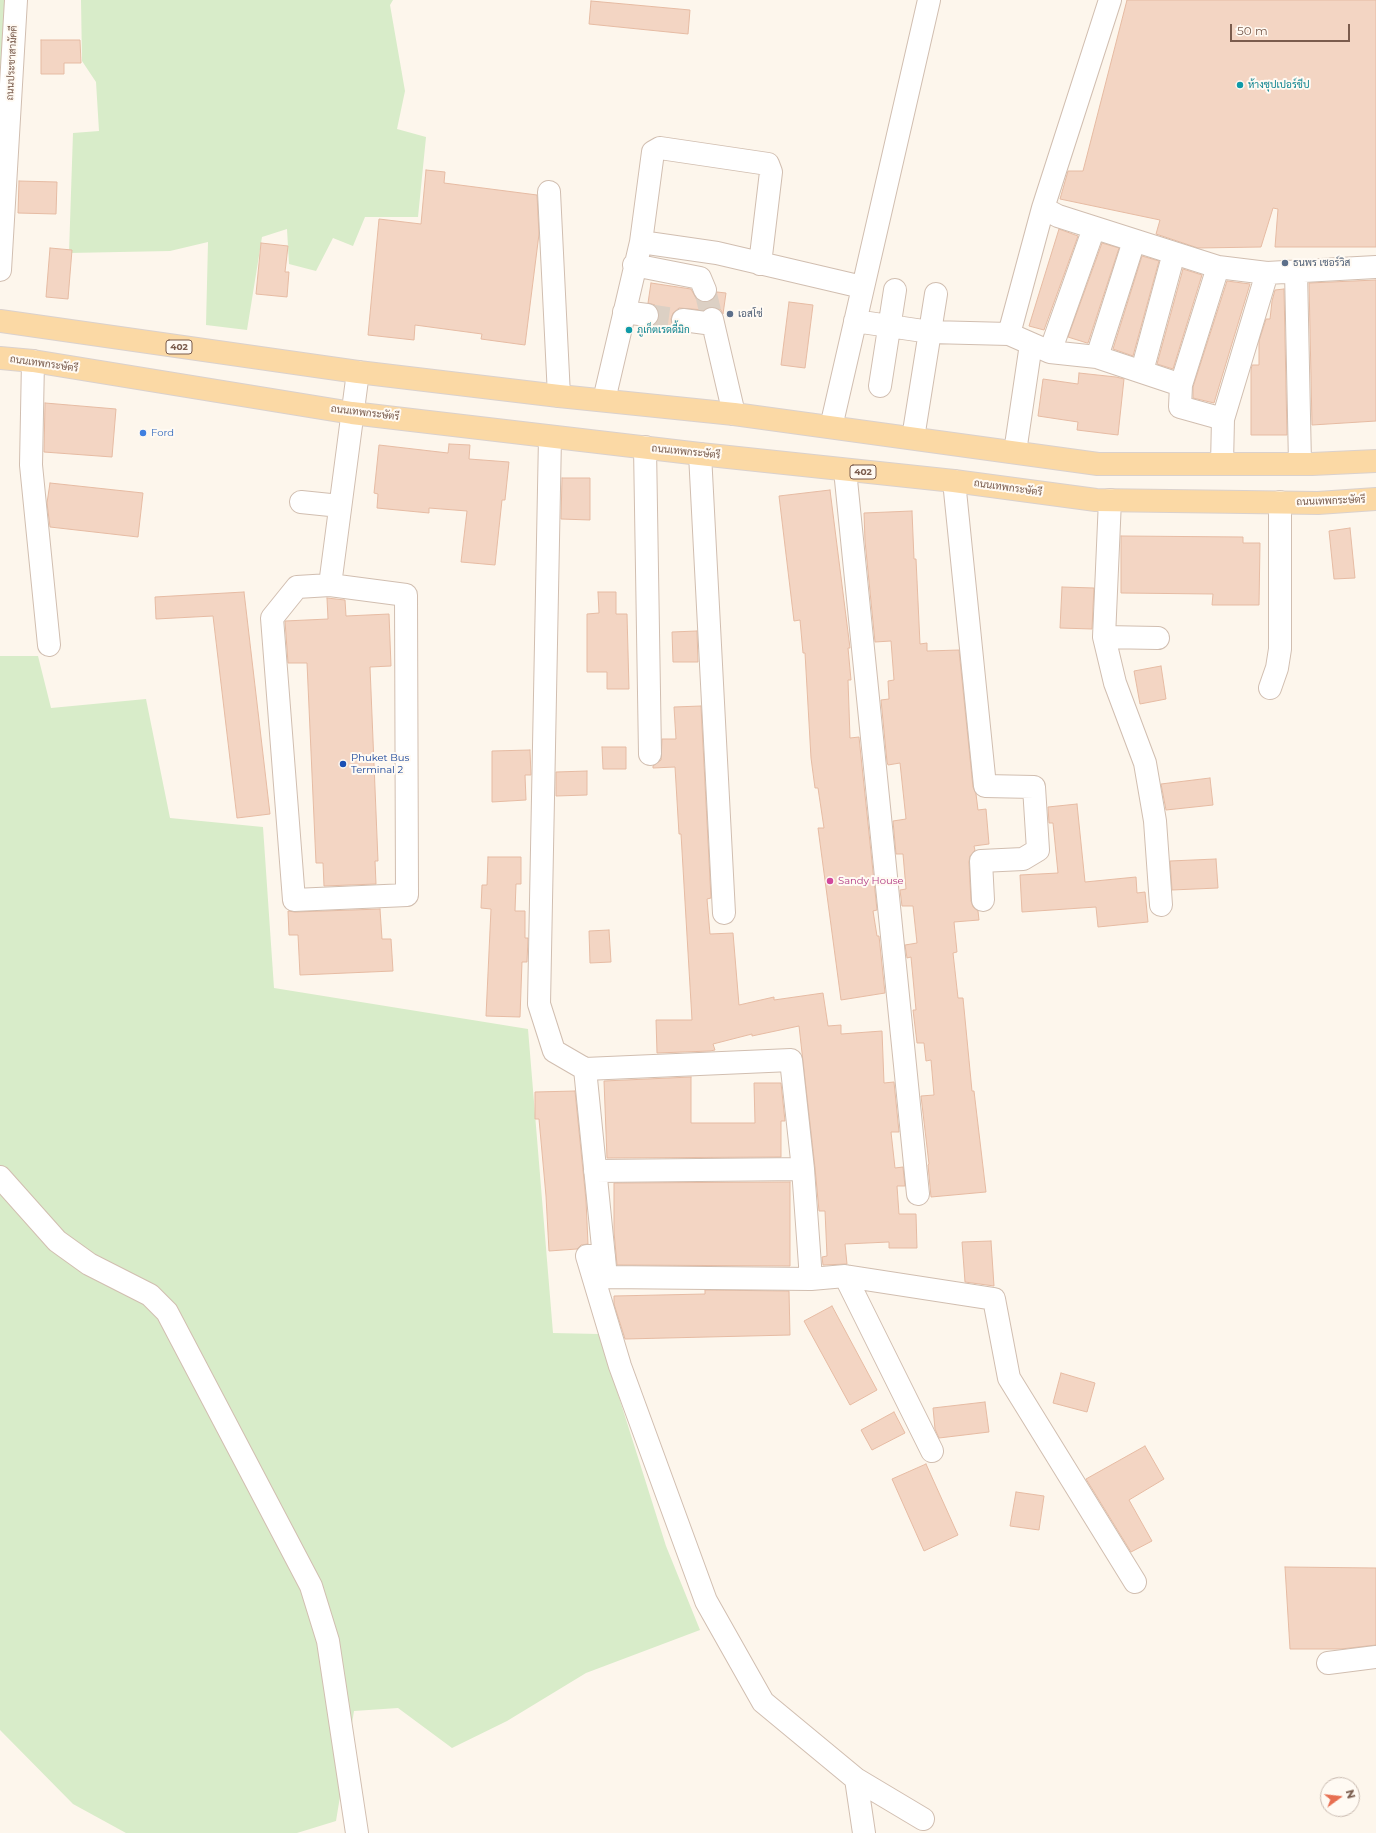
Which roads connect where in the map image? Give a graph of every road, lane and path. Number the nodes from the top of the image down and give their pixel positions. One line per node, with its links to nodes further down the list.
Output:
1 (16, 0): 14 (street, ถนนประชาสามัคคี)
2 (1110, 0): 5 (street)
3 (924, 1): 17 (street)
4 (549, 192): 37 (street)
5 (1043, 208): 6 (street); 28 (street)
6 (1094, 228): 7 (street); 29 (street)
7 (1134, 241): 9 (street); 30 (street)
8 (641, 242): 10 (street); 10 (street); 11 (street)
9 (1174, 253): 12 (street); 34 (street)
10 (760, 264): 17 (street)
11 (634, 265): 18 (street); 21 (street)
12 (1218, 267): 16 (street); 35 (street)
13 (1376, 267): 15 (street)
14 (0, 270)
15 (1296, 271): 16 (street); 50 (street)
16 (1267, 273): 41 (street)
17 (862, 287): 25 (street)
18 (705, 290)
19 (895, 290): 26 (street)
20 (936, 294): 27 (street)
21 (624, 312): 22 (street); 38 (street)
22 (647, 315)
23 (683, 320): 40 (street)
24 (0, 321): 33 (main road, 402)
25 (855, 321): 26 (street); 42 (street)
26 (888, 326): 27 (street); 36 (street)
27 (930, 332): 28 (street); 44 (street)
28 (1009, 334): 29 (street)
29 (1040, 348): 30 (street); 46 (street)
30 (1097, 357): 34 (street)
31 (0, 358): 32 (main road, ถนนเทพกระษัตรี / 402)
32 (33, 361): 39 (main road, ถนนเทพกระษัตรี / 402); 61 (street)
33 (358, 372): 37 (main road, 402); 39 (street)
34 (1142, 372): 35 (street)
35 (1181, 385): 41 (street)
36 (880, 386)
37 (559, 396): 38 (main road, 402)
38 (604, 400): 40 (main road, 402)
39 (352, 413): 43 (main road, ถนนเทพกระษัตรี / 402); 57 (street)
40 (734, 414): 42 (main road, 402)
41 (1223, 419): 49 (street)
42 (831, 427): 44 (main road, 402)
43 (550, 437): 45 (main road, ถนนเทพกระษัตรี / 402); 67 (street)
44 (913, 438): 46 (main road, 402)
45 (645, 447): 47 (main road, ถนนเทพกระษัตรี / 402); 63 (street)
46 (1015, 452): 49 (main road, 402)
47 (700, 454): 51 (main road, ถนนเทพกระษัตรี / 402); 66 (street)
48 (1376, 461): 50 (main road, 402)
49 (1222, 464): 50 (main road, 402)
50 (1300, 464)
51 (845, 470): 52 (main road, ถนนเทพกระษัตรี / 402); 71 (street)
52 (954, 481): 54 (main road, ถนนเทพกระษัตรี / 402); 64 (street)
53 (1376, 499): 56 (main road, ถนนเทพกระษัตรี / 402)
54 (1110, 500): 56 (main road, ถนนเทพกระษัตรี / 402); 59 (street)
55 (300, 502): 57 (street)
56 (1280, 502): 62 (street)
57 (340, 506): 58 (street)
58 (330, 585): 58 (street)
59 (1104, 637): 60 (street); 65 (street)
60 (1158, 638)
61 (49, 645)
62 (1270, 688)
63 (650, 754)
64 (983, 900)
65 (1161, 905)
66 (724, 913)
67 (585, 1069): 68 (street); 69 (street)
68 (803, 1169): 69 (street); 74 (street)
69 (595, 1171): 72 (street)
70 (0, 1177): 81 (street)
71 (918, 1194)
72 (604, 1256): 74 (street); 79 (street)
73 (845, 1276): 74 (street); 75 (street); 76 (street)
74 (811, 1280)
75 (932, 1451)
76 (1135, 1582)
77 (1376, 1657): 78 (street)
78 (1328, 1662)
79 (856, 1779): 80 (street); 82 (street)
80 (923, 1819)
81 (357, 1833)
82 (864, 1833)

